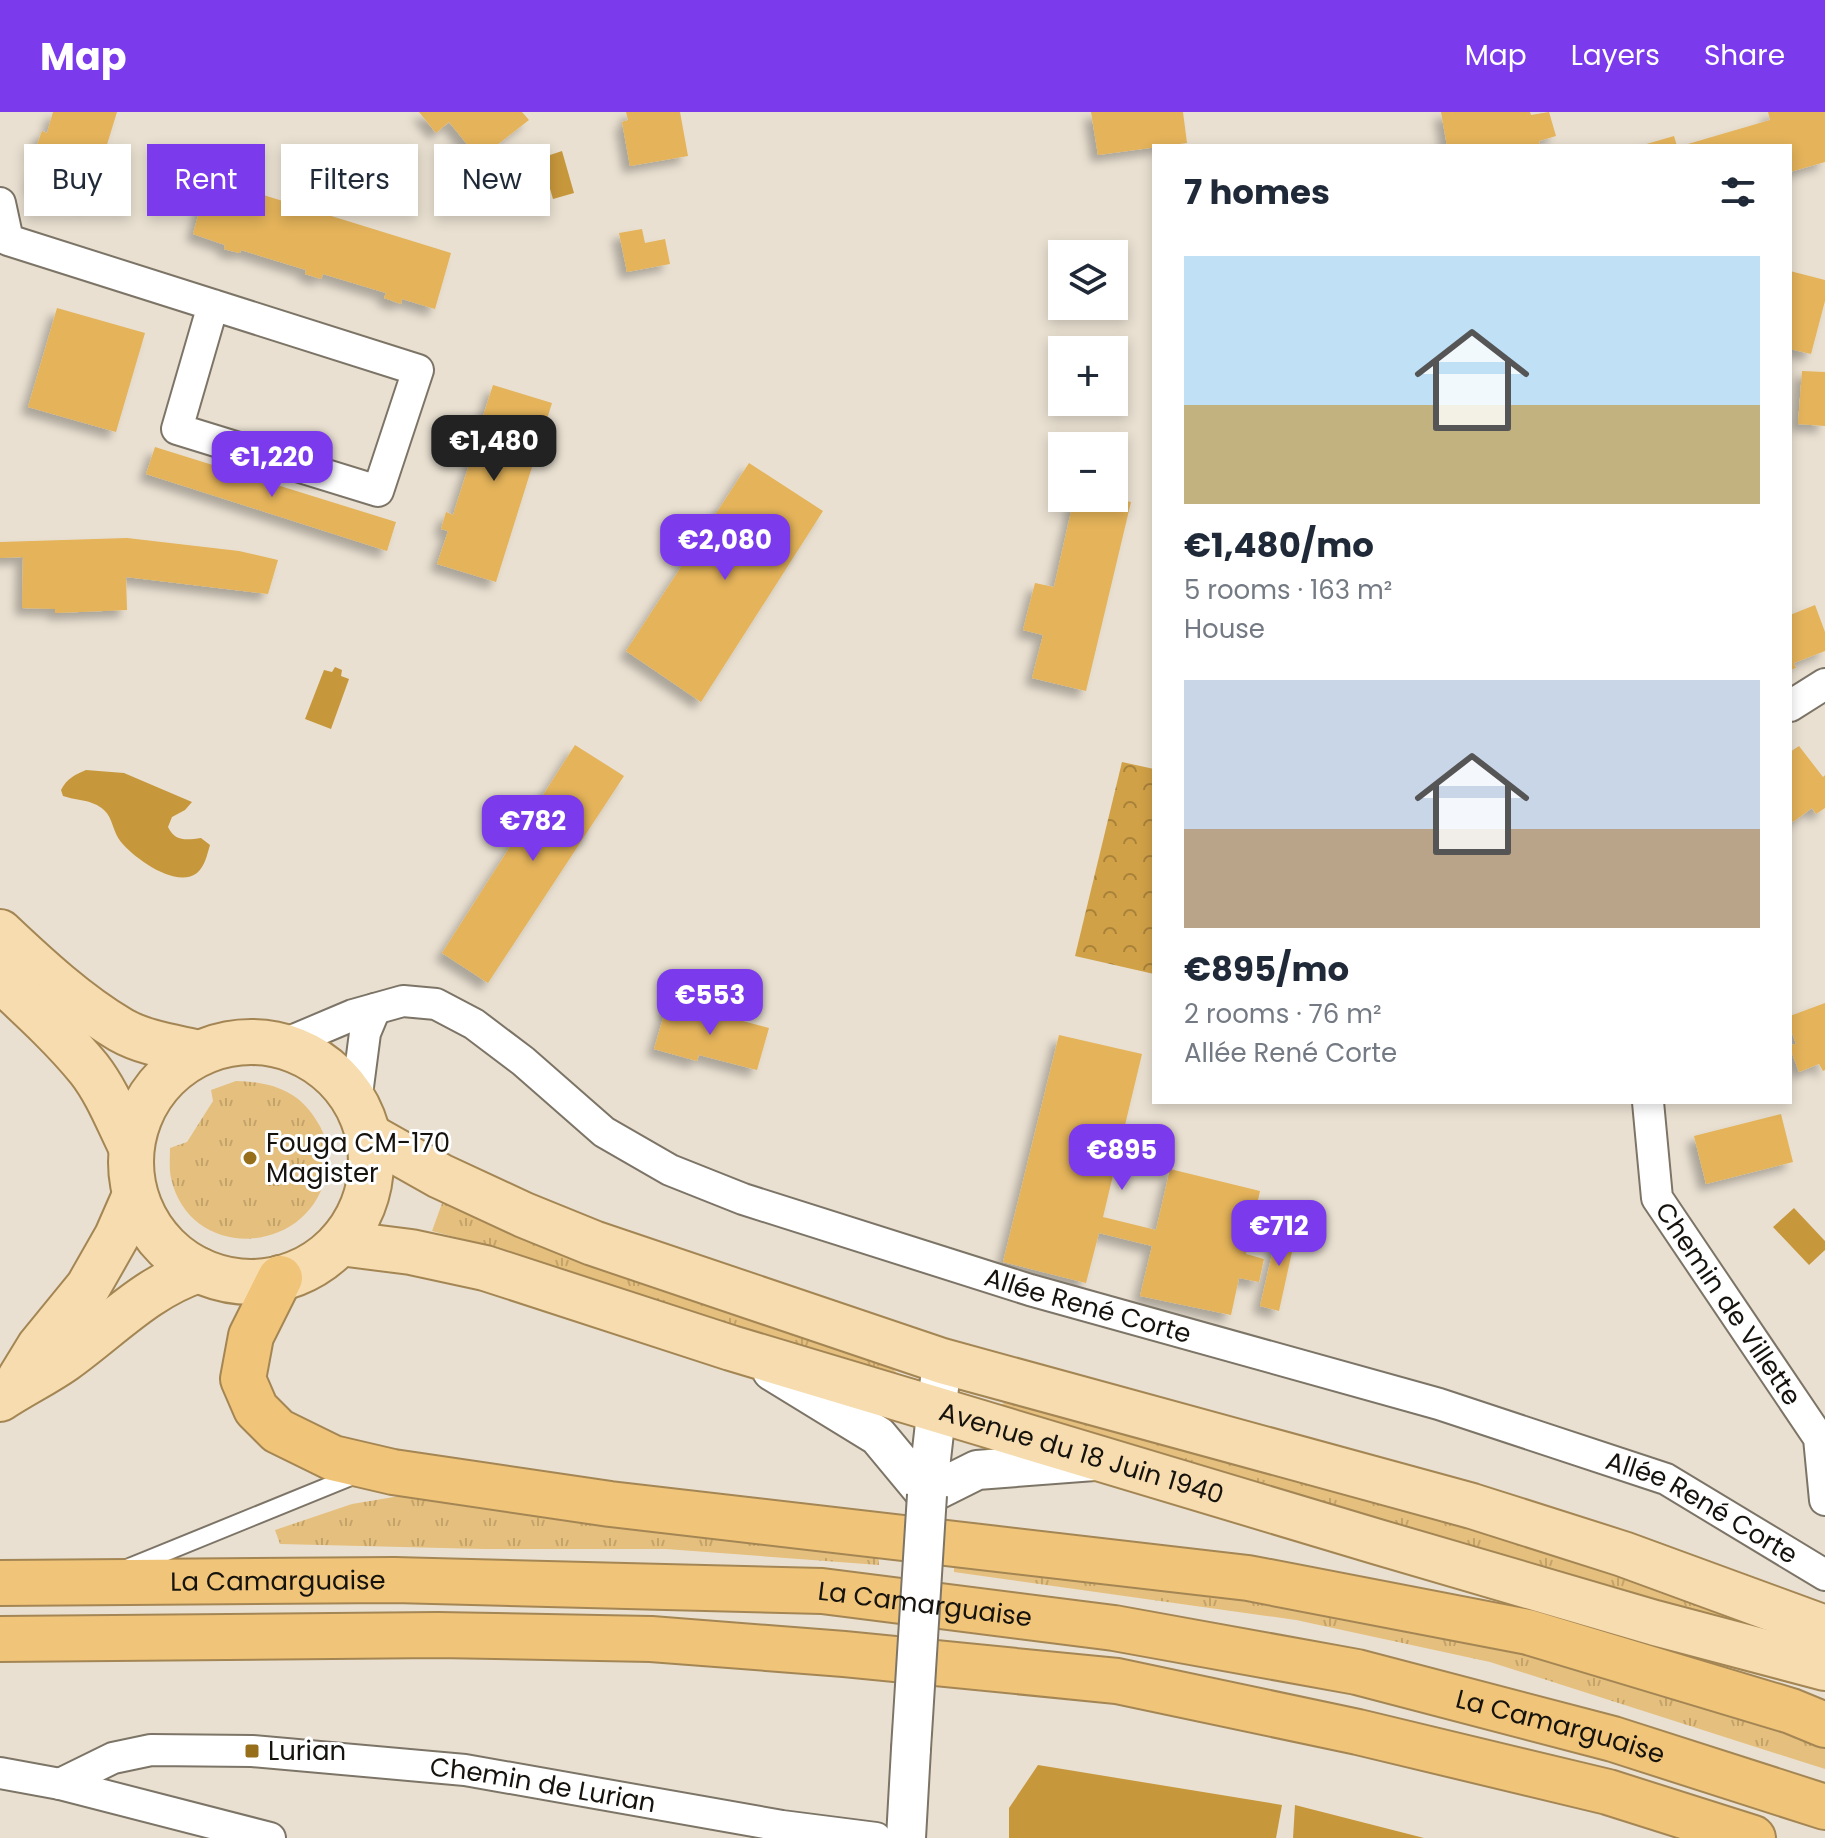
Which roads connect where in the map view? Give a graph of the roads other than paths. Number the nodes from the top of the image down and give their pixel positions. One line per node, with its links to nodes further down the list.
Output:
1 (0, 203): 2 (street)
2 (213, 305): 2 (street)
3 (1825, 684): 4 (street)
4 (1792, 705)
5 (0, 932): 9 (main road)
6 (0, 979): 12 (main road)
7 (375, 1009): 8 (street, Allée René Corte); 11 (street); 25 (street, Allée René Corte)
8 (282, 1045): 9 (main road); 11 (main road)
9 (199, 1053): 12 (main road)
10 (1648, 1104): 24 (street, Chemin de Villette)
11 (362, 1119): 14 (main road); 18 (main road, Avenue du 18 Juin 1940)
12 (131, 1147): 13 (main road)
13 (135, 1195): 15 (main road); 19 (main road)
14 (340, 1243): 16 (main road); 17 (main road, Avenue du 18 Juin 1940)
15 (199, 1270): 16 (main road); 19 (main road)
16 (280, 1278): 22 (highway)
17 (731, 1348): 20 (main road, Avenue du 18 Juin 1940); 23 (street)
18 (942, 1361): 20 (street); 28 (main road, Avenue du 18 Juin 1940)
19 (5, 1395)
20 (937, 1408): 21 (main road, Avenue du 18 Juin 1940); 23 (street)
21 (1105, 1460): 23 (street); 32 (main road, Avenue du 18 Juin 1940)
22 (374, 1468): 27 (lane); 33 (highway)
23 (927, 1495): 39 (street, bridge)
24 (1825, 1500)
25 (1824, 1573)
26 (0, 1583): 27 (highway, La Camarguaise)
27 (90, 1583): 36 (highway, La Camarguaise)
28 (1825, 1628)
29 (0, 1639): 30 (highway, La Camarguaise)
30 (844, 1654): 31 (highway); 40 (highway, La Camarguaise)
31 (0, 1668)
32 (1825, 1668)
33 (1825, 1725)
34 (0, 1773): 35 (street)
35 (60, 1784): 37 (street); 38 (street, Chemin de Lurian)
36 (1825, 1807)
37 (270, 1838)
38 (876, 1838)
39 (906, 1838)
40 (1753, 1838)

